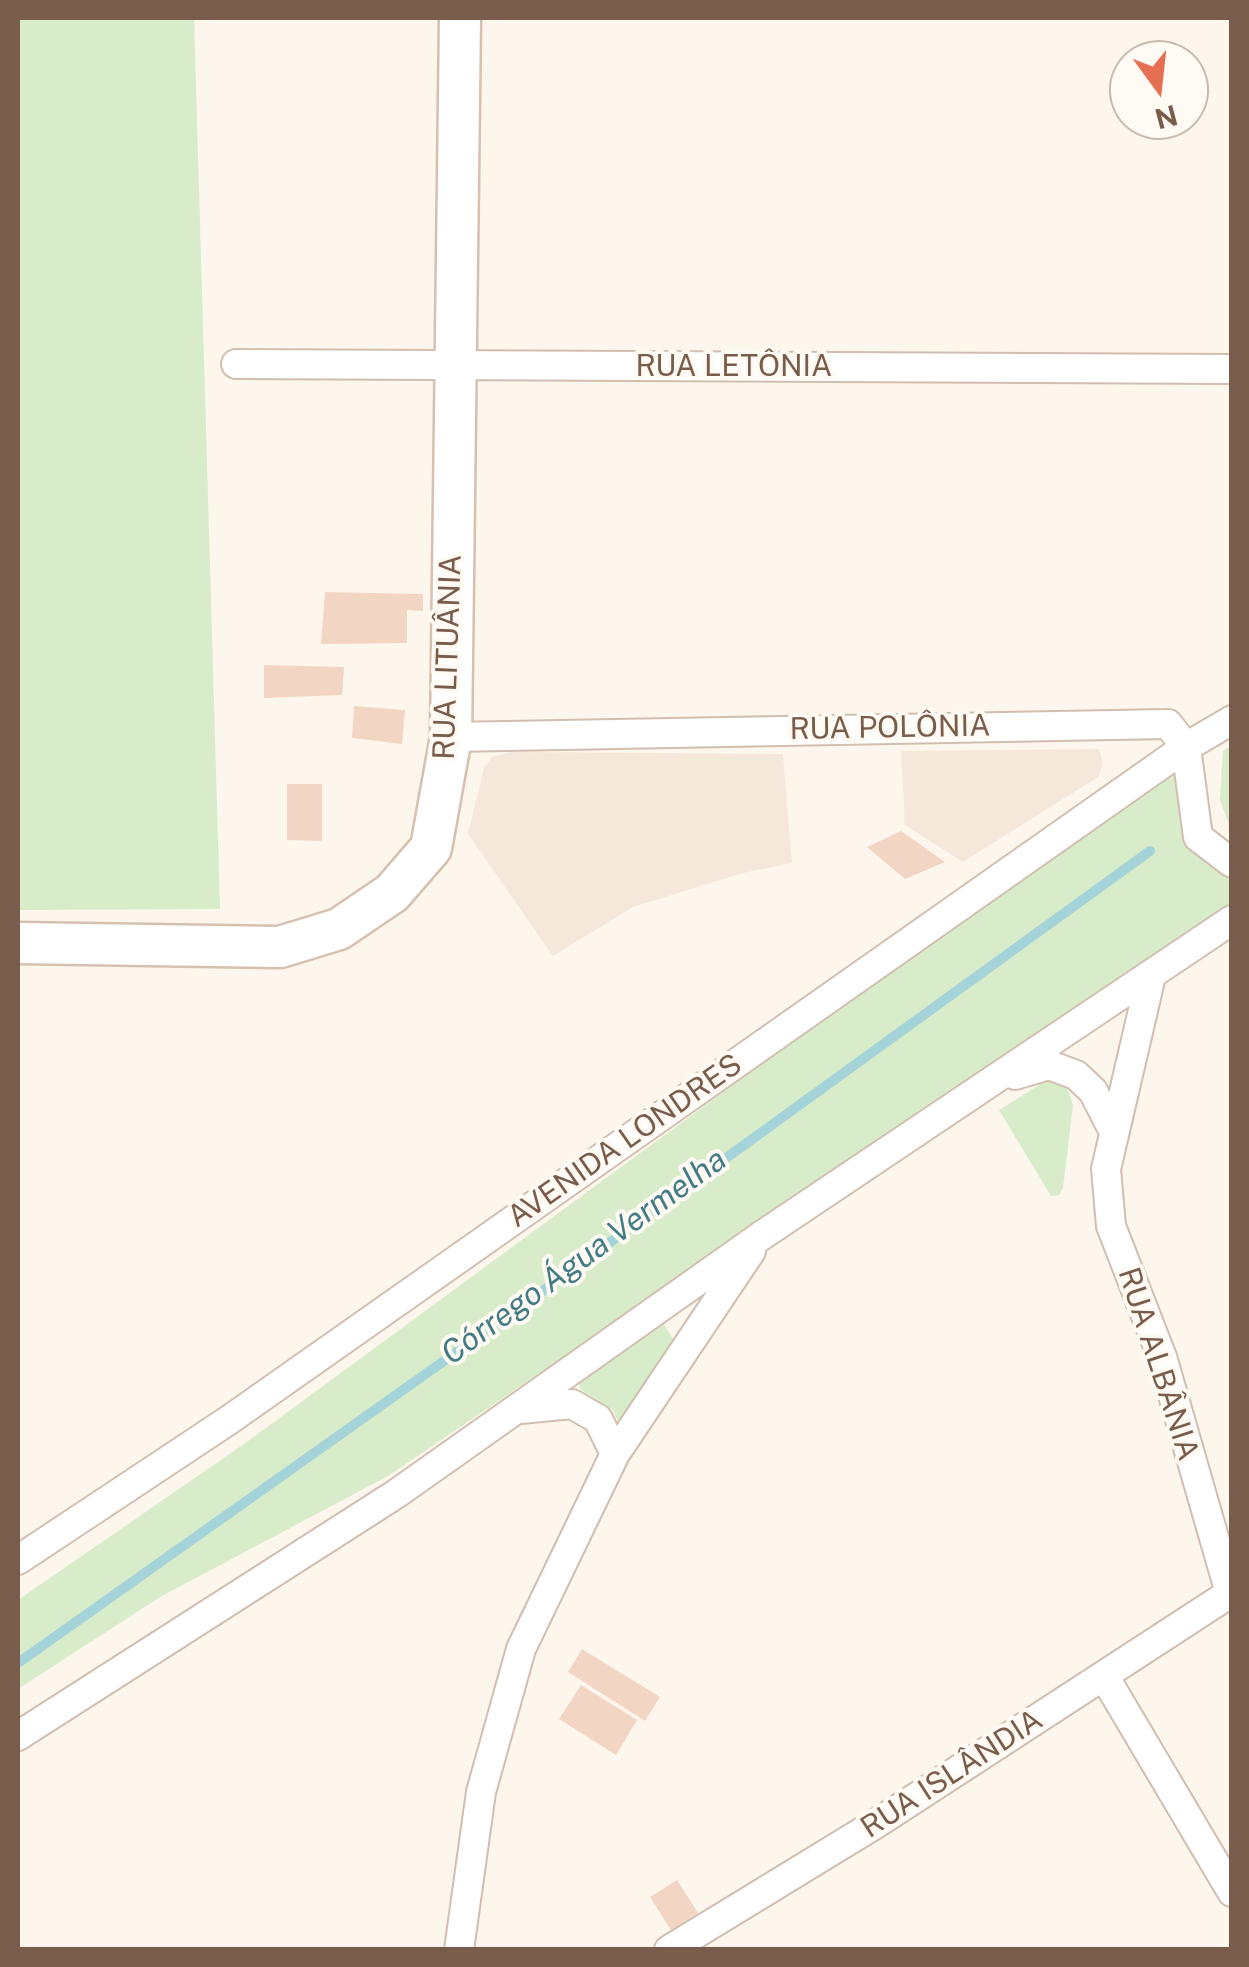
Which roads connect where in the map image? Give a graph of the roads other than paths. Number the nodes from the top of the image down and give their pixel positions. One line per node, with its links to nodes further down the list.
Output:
1 (460, 18): 3 (street, RUA LITUÂNIA)
2 (236, 364): 3 (street, RUA LETÔNIA)
3 (454, 367): 4 (street, RUA LETÔNIA); 6 (street, RUA LITUÂNIA)
4 (1232, 369)
5 (1232, 720): 7 (street, AVENIDA LONDRES)
6 (451, 737): 7 (street, RUA POLÔNIA); 10 (street, RUA LITUÂNIA)
7 (1186, 746): 8 (street); 17 (street, AVENIDA LONDRES)
8 (1232, 863)
9 (1232, 920): 11 (street)
10 (18, 943)
11 (1151, 976): 12 (street); 13 (street, RUA ALBÂNIA)
12 (996, 1081): 13 (street); 14 (street)
13 (1114, 1132): 18 (street, RUA ALBÂNIA)
14 (761, 1236): 15 (street); 16 (street)
15 (521, 1409): 16 (street); 20 (street)
16 (616, 1454): 22 (street)
17 (18, 1560)
18 (1231, 1592): 19 (street, RUA ISLÂNDIA)
19 (1104, 1676): 21 (street); 23 (street, RUA ISLÂNDIA)
20 (18, 1736)
21 (1232, 1892)
22 (459, 1950)
23 (669, 1950)

